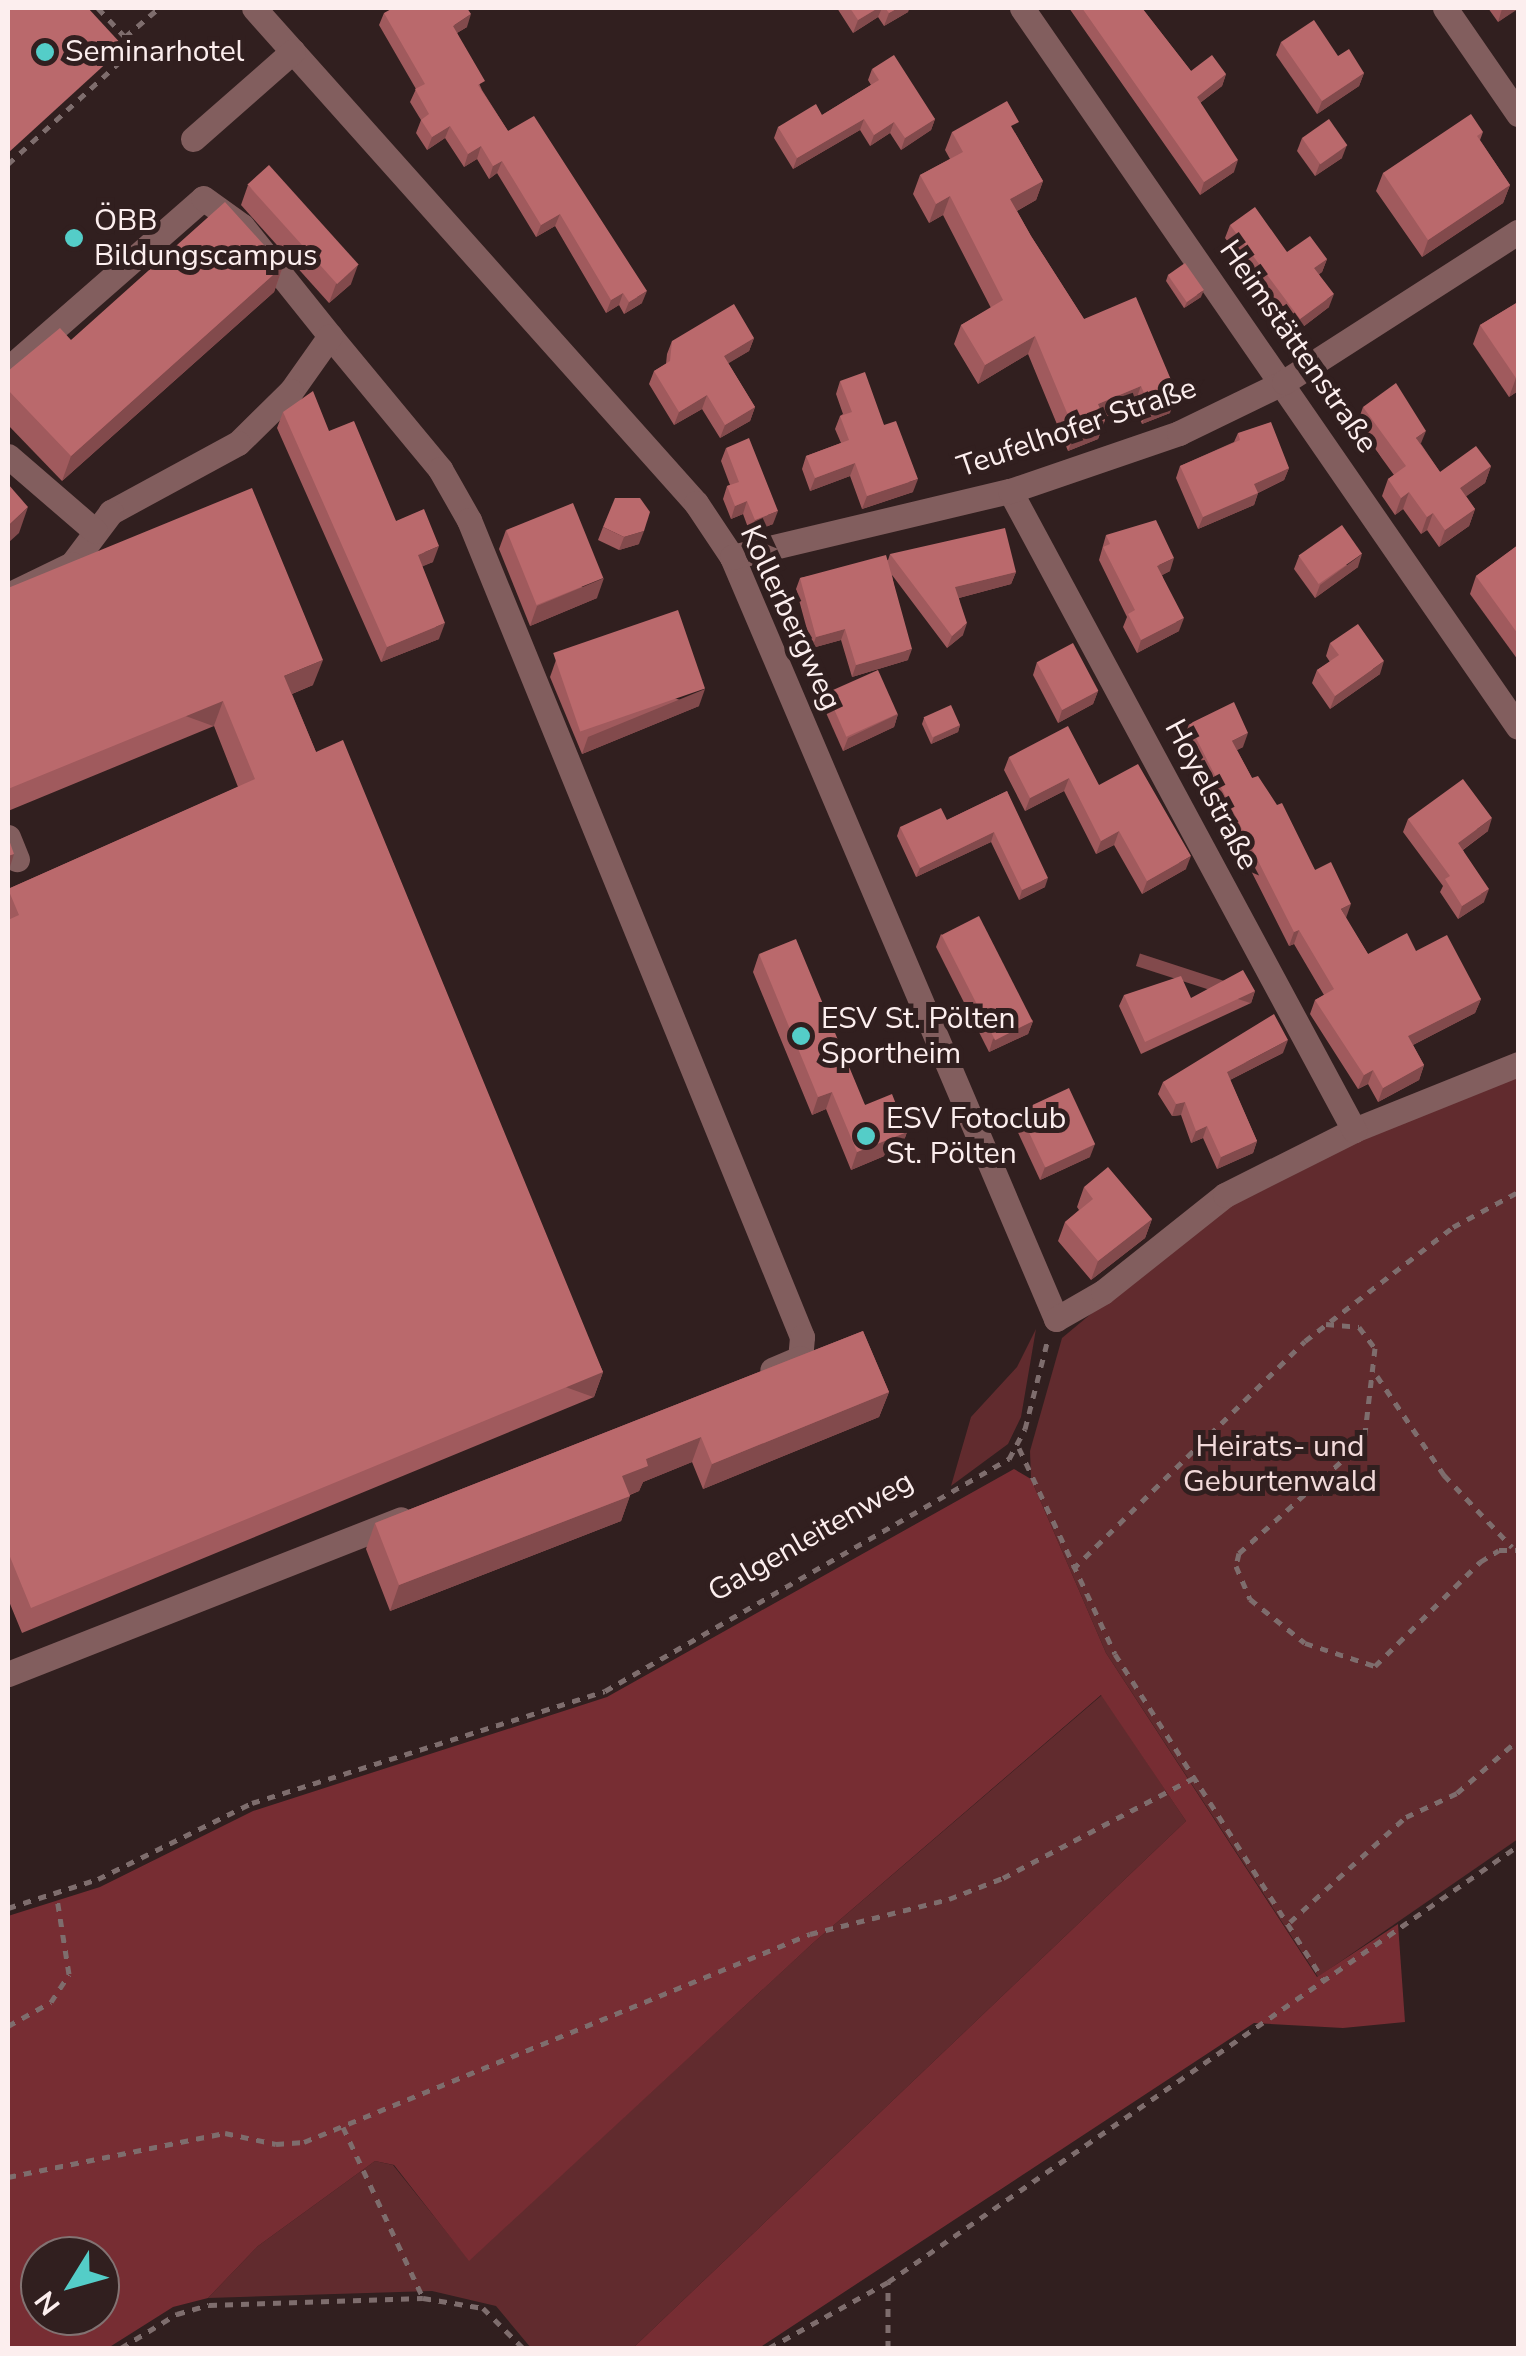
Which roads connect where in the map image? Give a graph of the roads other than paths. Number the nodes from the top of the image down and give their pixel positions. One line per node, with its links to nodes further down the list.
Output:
1 (254, 8): 4 (street, Kollerbergweg)
2 (1022, 8): 10 (street, Heimstättenstraße)
3 (1444, 8): 5 (street)
4 (292, 52): 6 (street); 14 (street, Kollerbergweg)
5 (1518, 114)
6 (193, 139)
7 (1518, 232): 10 (street, Teufelhofer Straße)
8 (330, 336): 9 (street); 13 (street); 19 (street)
9 (8, 369)
10 (1284, 382): 12 (street, Teufelhofer Straße); 16 (street, Heimstättenstraße)
11 (8, 456): 13 (street)
12 (1010, 492): 14 (street, Teufelhofer Straße); 18 (street, Hoyelstraße)
13 (94, 531): 15 (street)
14 (732, 556): 18 (street, Kollerbergweg)
15 (8, 595)
16 (1518, 726)
17 (1518, 1064): 18 (street)
18 (1354, 1130)
19 (746, 1380)
20 (418, 1512): 21 (street)
21 (8, 1674)

